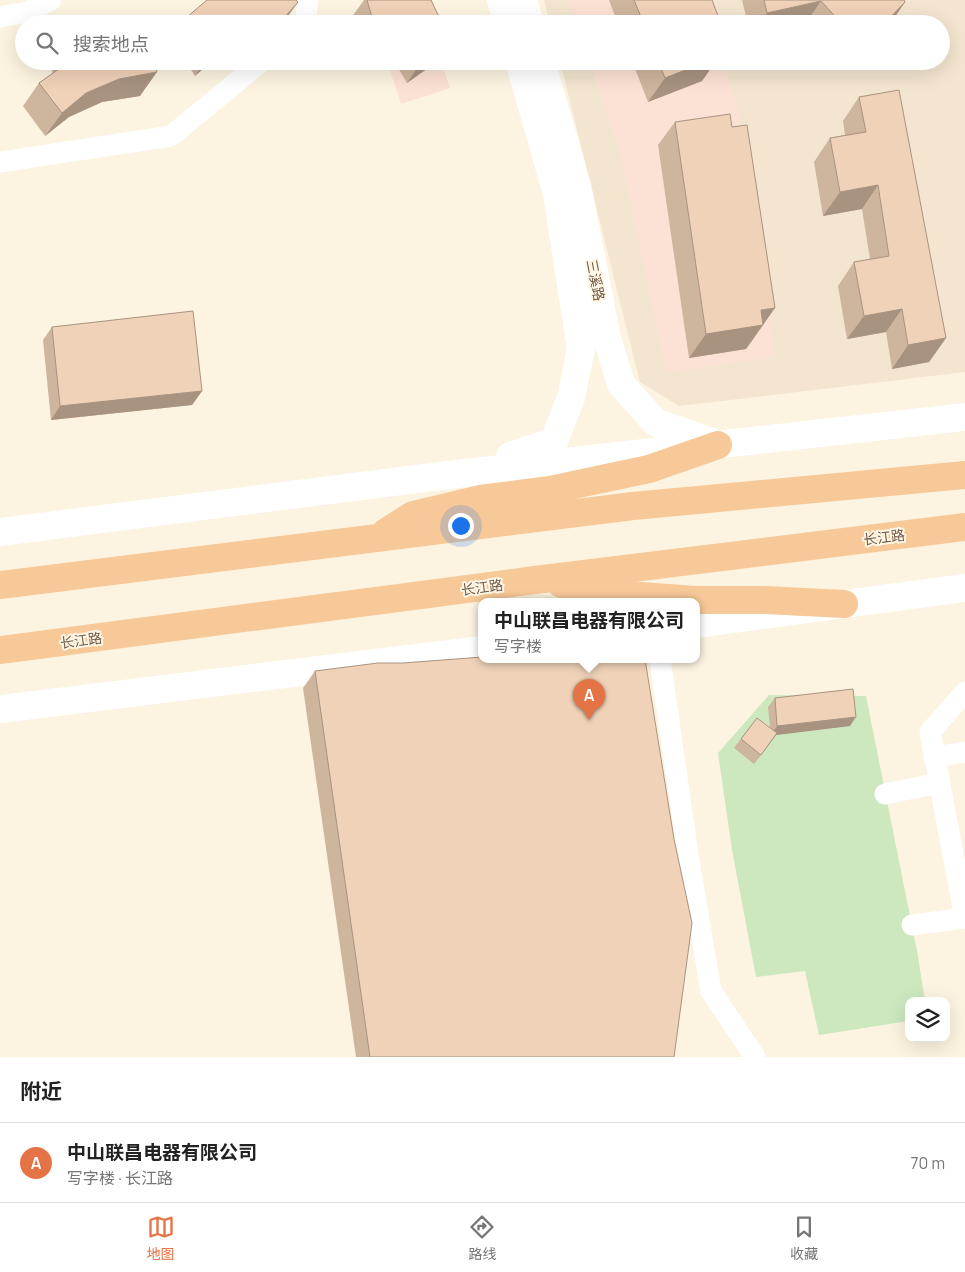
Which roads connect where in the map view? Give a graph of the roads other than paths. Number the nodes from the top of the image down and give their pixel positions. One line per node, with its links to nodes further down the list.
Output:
1 (51, 0): 8 (street)
2 (308, 0): 5 (street)
3 (501, 0): 6 (main road)
4 (523, 0): 7 (main road)
5 (306, 15)
6 (505, 15)
7 (527, 15)
8 (0, 17)
9 (251, 70): 12 (street)
10 (522, 70): 15 (main road)
11 (543, 70): 14 (main road, 三溪路)
12 (0, 162)
13 (965, 417): 14 (main road)
14 (718, 444): 15 (main road); 19 (highway)
15 (456, 474): 18 (main road)
16 (965, 475): 19 (highway)
17 (965, 527): 20 (highway, 长江路)
18 (0, 532)
19 (376, 538): 21 (highway)
20 (535, 580): 23 (highway); 27 (highway, 长江路)
21 (0, 585)
22 (965, 588): 25 (main road)
23 (666, 598)
24 (700, 600): 25 (highway)
25 (844, 604): 26 (main road)
26 (700, 623)
27 (0, 650)
28 (478, 650): 31 (main road)
29 (661, 663): 38 (street)
30 (965, 692): 33 (street)
31 (0, 709)
32 (965, 752): 33 (street)
33 (934, 757): 34 (street)
34 (939, 783): 35 (street); 36 (street)
35 (885, 794)
36 (965, 918): 37 (street)
37 (912, 924)
38 (755, 1057)

